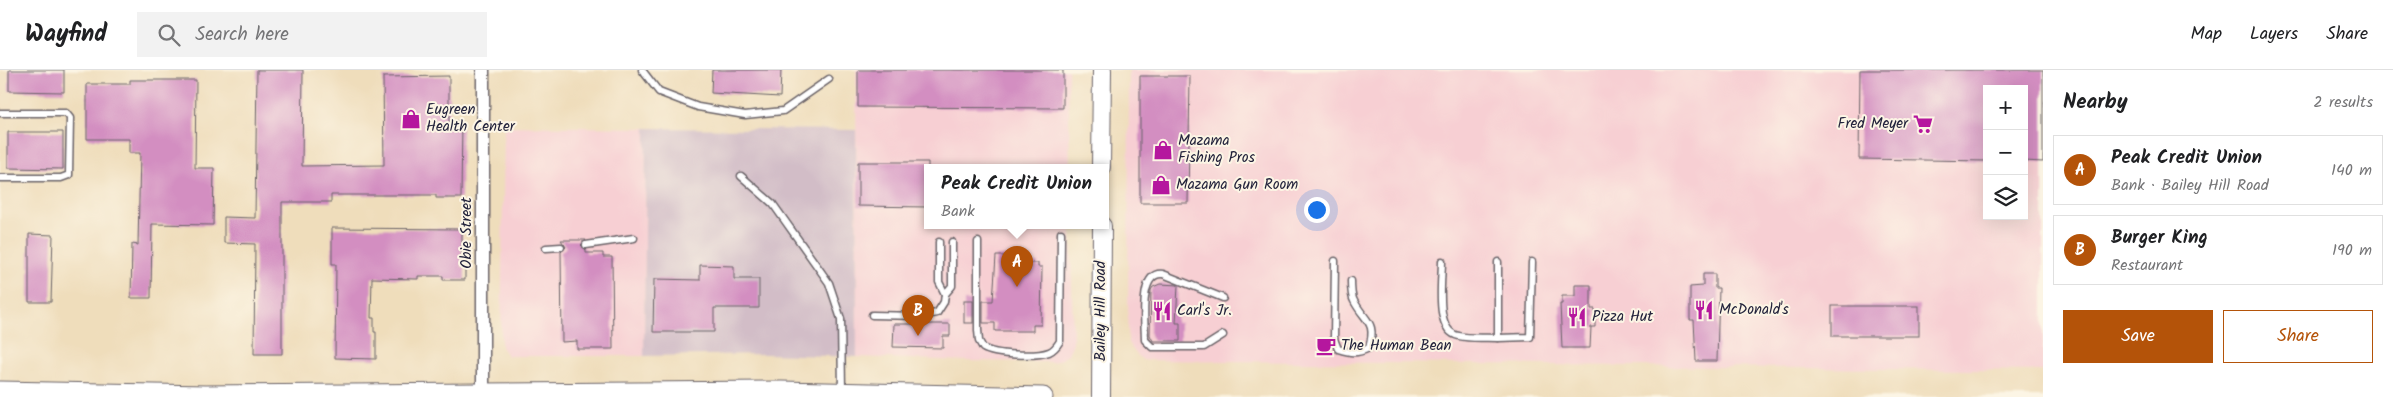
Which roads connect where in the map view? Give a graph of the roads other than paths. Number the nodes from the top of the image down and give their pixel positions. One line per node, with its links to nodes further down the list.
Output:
1 (483, 70): 30 (street, Obie Street)
2 (642, 70): 4 (lane)
3 (1102, 70): 6 (street)
4 (828, 79)
5 (0, 113): 8 (lane)
6 (1102, 164)
7 (741, 176): 29 (lane)
8 (0, 178)
9 (1102, 229): 34 (street, Bailey Hill Road)
10 (1061, 234): 14 (lane)
11 (634, 238): 15 (lane)
12 (939, 242): 23 (lane)
13 (952, 242): 23 (lane)
14 (978, 242)
15 (586, 245)
16 (562, 247): 17 (lane)
17 (546, 248)
18 (1335, 261): 22 (lane)
19 (1442, 262): 27 (lane)
20 (1498, 262): 27 (lane)
21 (1532, 262): 27 (lane)
22 (1351, 282)
23 (945, 294): 25 (lane)
24 (1223, 298): 26 (lane)
25 (872, 315)
26 (1223, 336)
27 (1498, 338)
28 (0, 391): 31 (main road)
29 (842, 392): 30 (main road); 33 (main road)
30 (483, 394): 32 (main road)
31 (205, 396): 32 (main road)
32 (259, 396)
33 (1043, 397)
34 (1101, 397)

